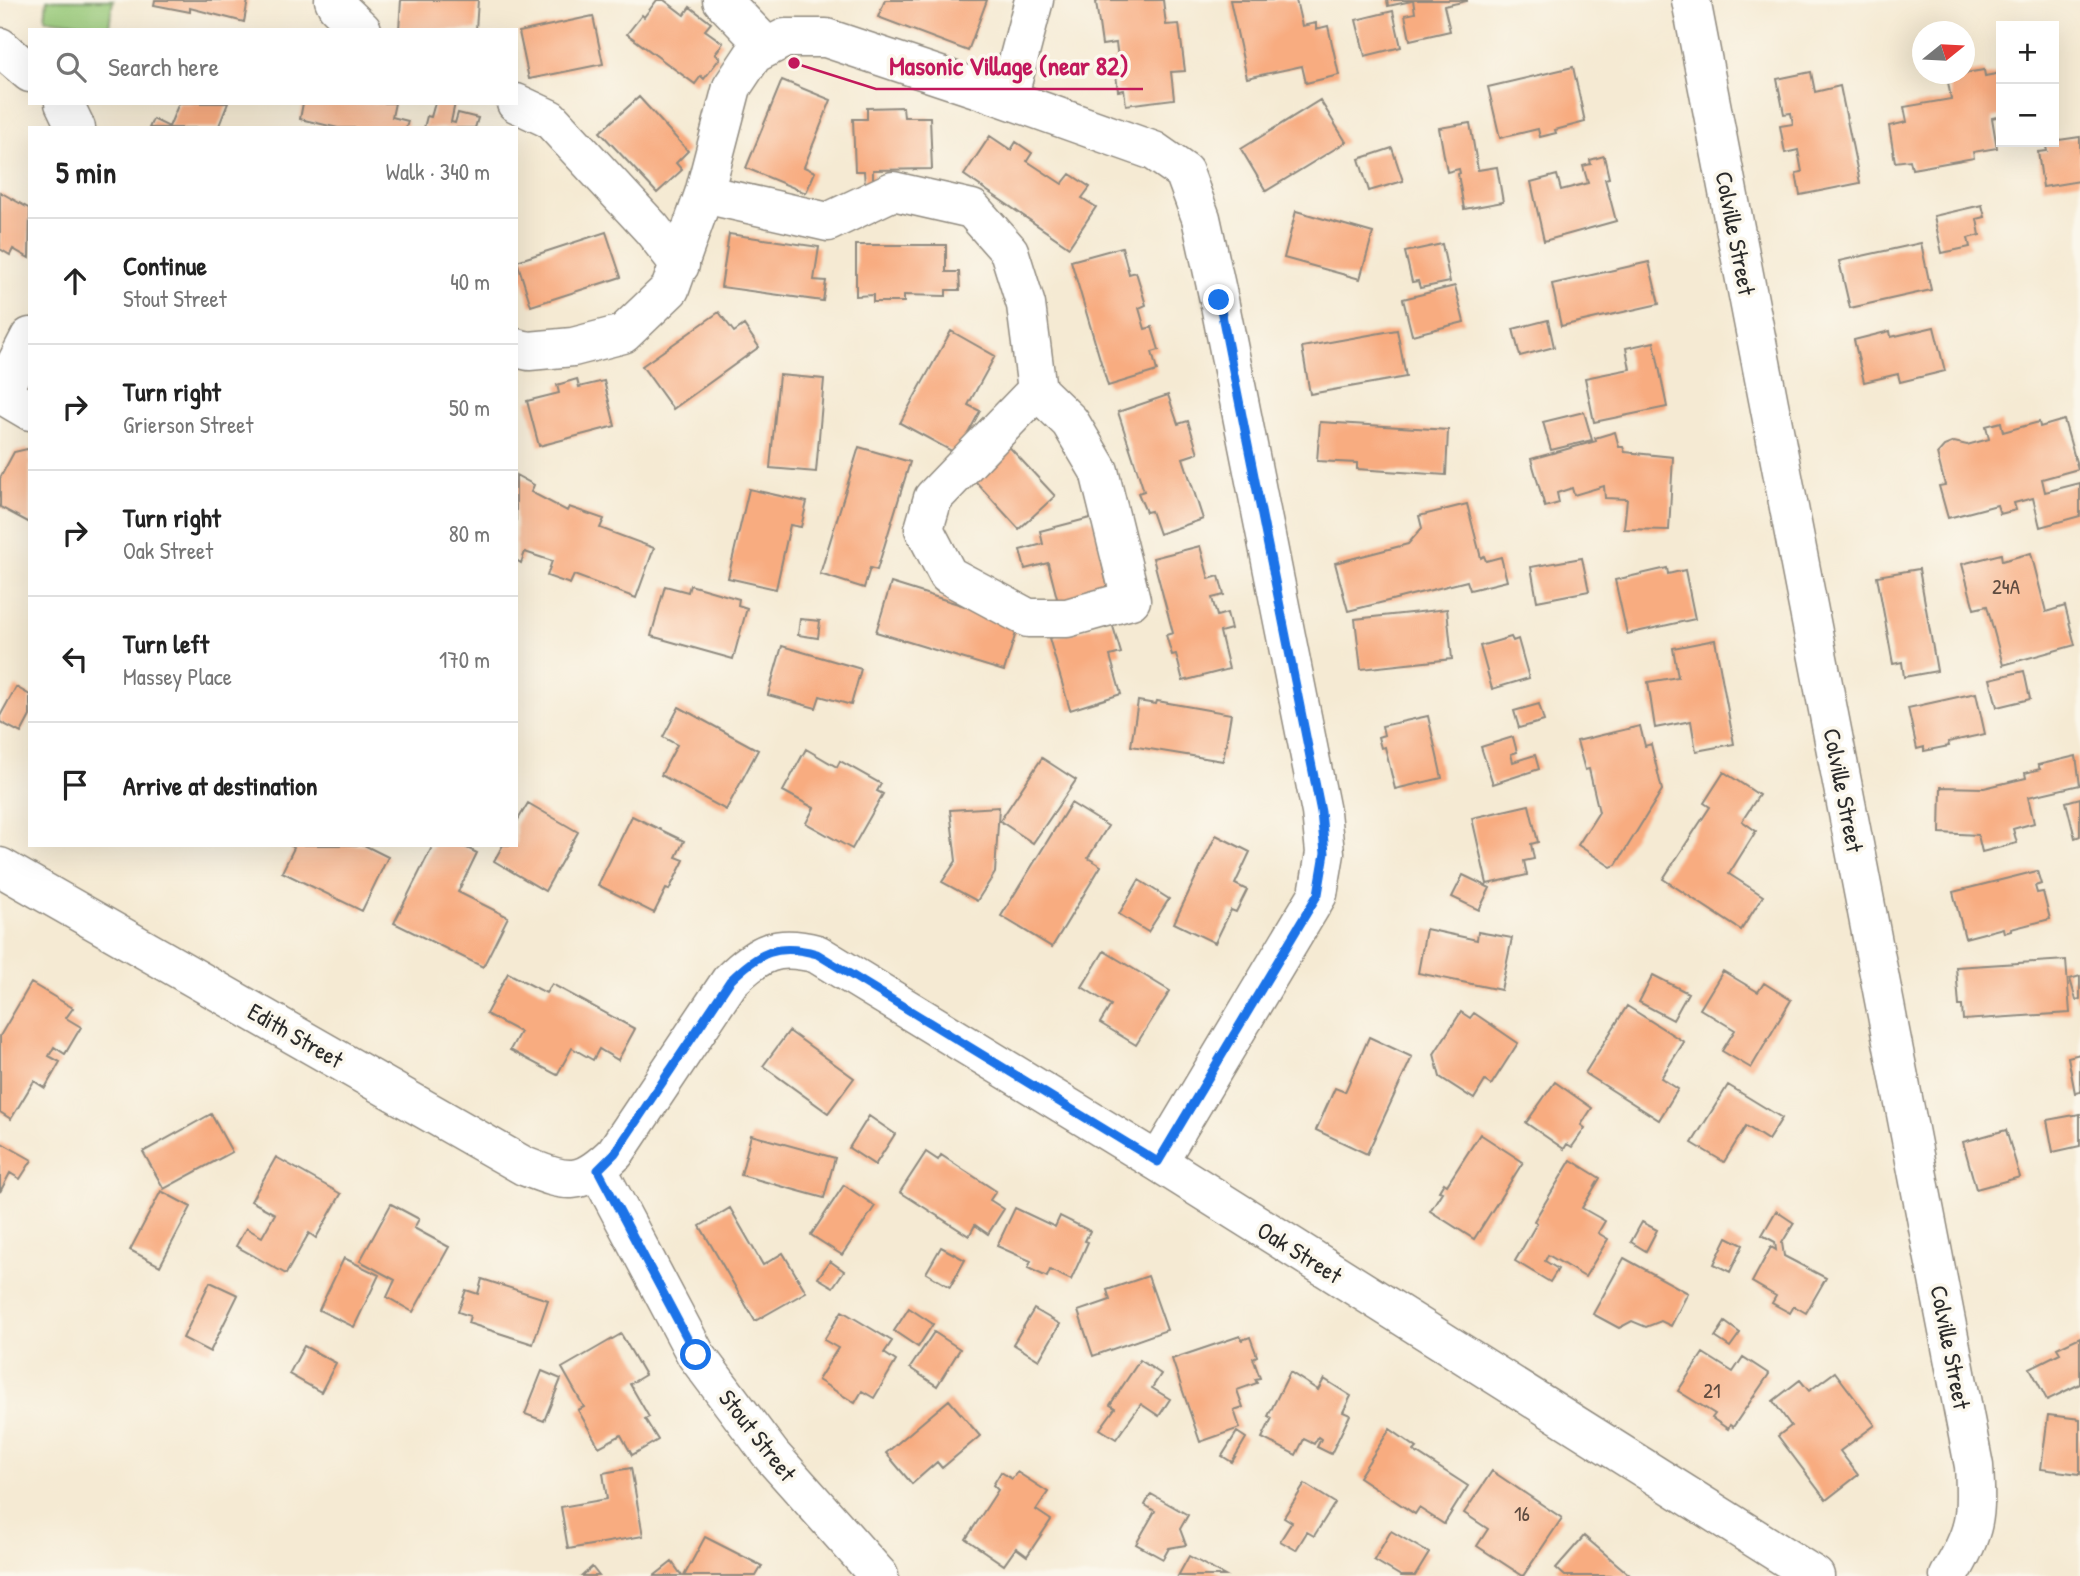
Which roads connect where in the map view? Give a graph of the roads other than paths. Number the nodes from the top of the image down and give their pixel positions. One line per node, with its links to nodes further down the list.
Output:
1 (334, 0): 5 (street)
2 (722, 0): 7 (street)
3 (1034, 0): 9 (street)
4 (1691, 0): 25 (street, Colville Street)
5 (360, 28)
6 (0, 47): 8 (street)
7 (766, 47): 9 (street); 13 (street)
8 (28, 70)
9 (1008, 99): 21 (street)
10 (518, 104): 14 (street)
11 (65, 105): 12 (street)
12 (75, 126)
13 (704, 194): 14 (street); 17 (street)
14 (680, 265): 16 (street)
15 (28, 341): 18 (street)
16 (518, 348)
17 (1037, 390): 17 (street)
18 (0, 394): 19 (street)
19 (28, 410)
20 (0, 867): 22 (street, Edith Street)
21 (1158, 1162): 22 (street, Oak Street); 24 (street, Oak Street)
22 (598, 1170): 23 (street, Stout Street)
23 (878, 1576)
24 (1815, 1576)
25 (1949, 1576)

